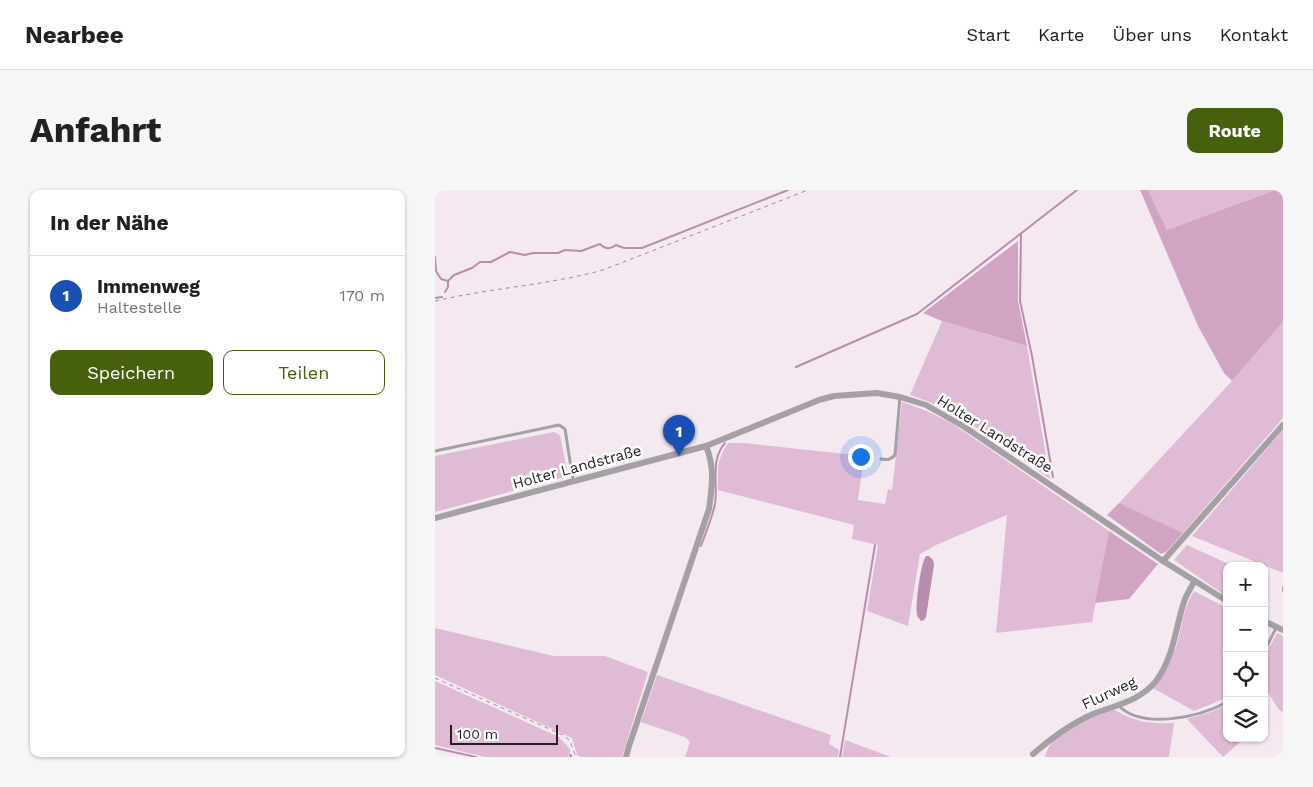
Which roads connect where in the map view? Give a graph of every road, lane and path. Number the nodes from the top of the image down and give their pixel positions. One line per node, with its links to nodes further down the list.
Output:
1 (808, 190): 2 (path)
2 (435, 301)
3 (900, 397): 5 (street, Holter Landstraße); 7 (lane); 10 (street, Holter Landstraße)
4 (1283, 425): 10 (street)
5 (706, 446): 8 (street, Holter Landstraße); 21 (street)
6 (435, 451): 8 (lane)
7 (881, 458)
8 (573, 481): 9 (street, Holter Landstraße)
9 (435, 518)
10 (1163, 562): 11 (street, Holter Landstraße)
11 (1194, 582): 12 (street, Holter Landstraße); 18 (street, Flurweg)
12 (1223, 599)
13 (1268, 623): 14 (street)
14 (1280, 628): 15 (lane)
15 (1268, 646)
16 (435, 678): 20 (path)
17 (1223, 704): 18 (lane)
18 (1118, 705): 19 (street, Flurweg)
19 (1033, 754)
20 (576, 757)
21 (627, 757)

